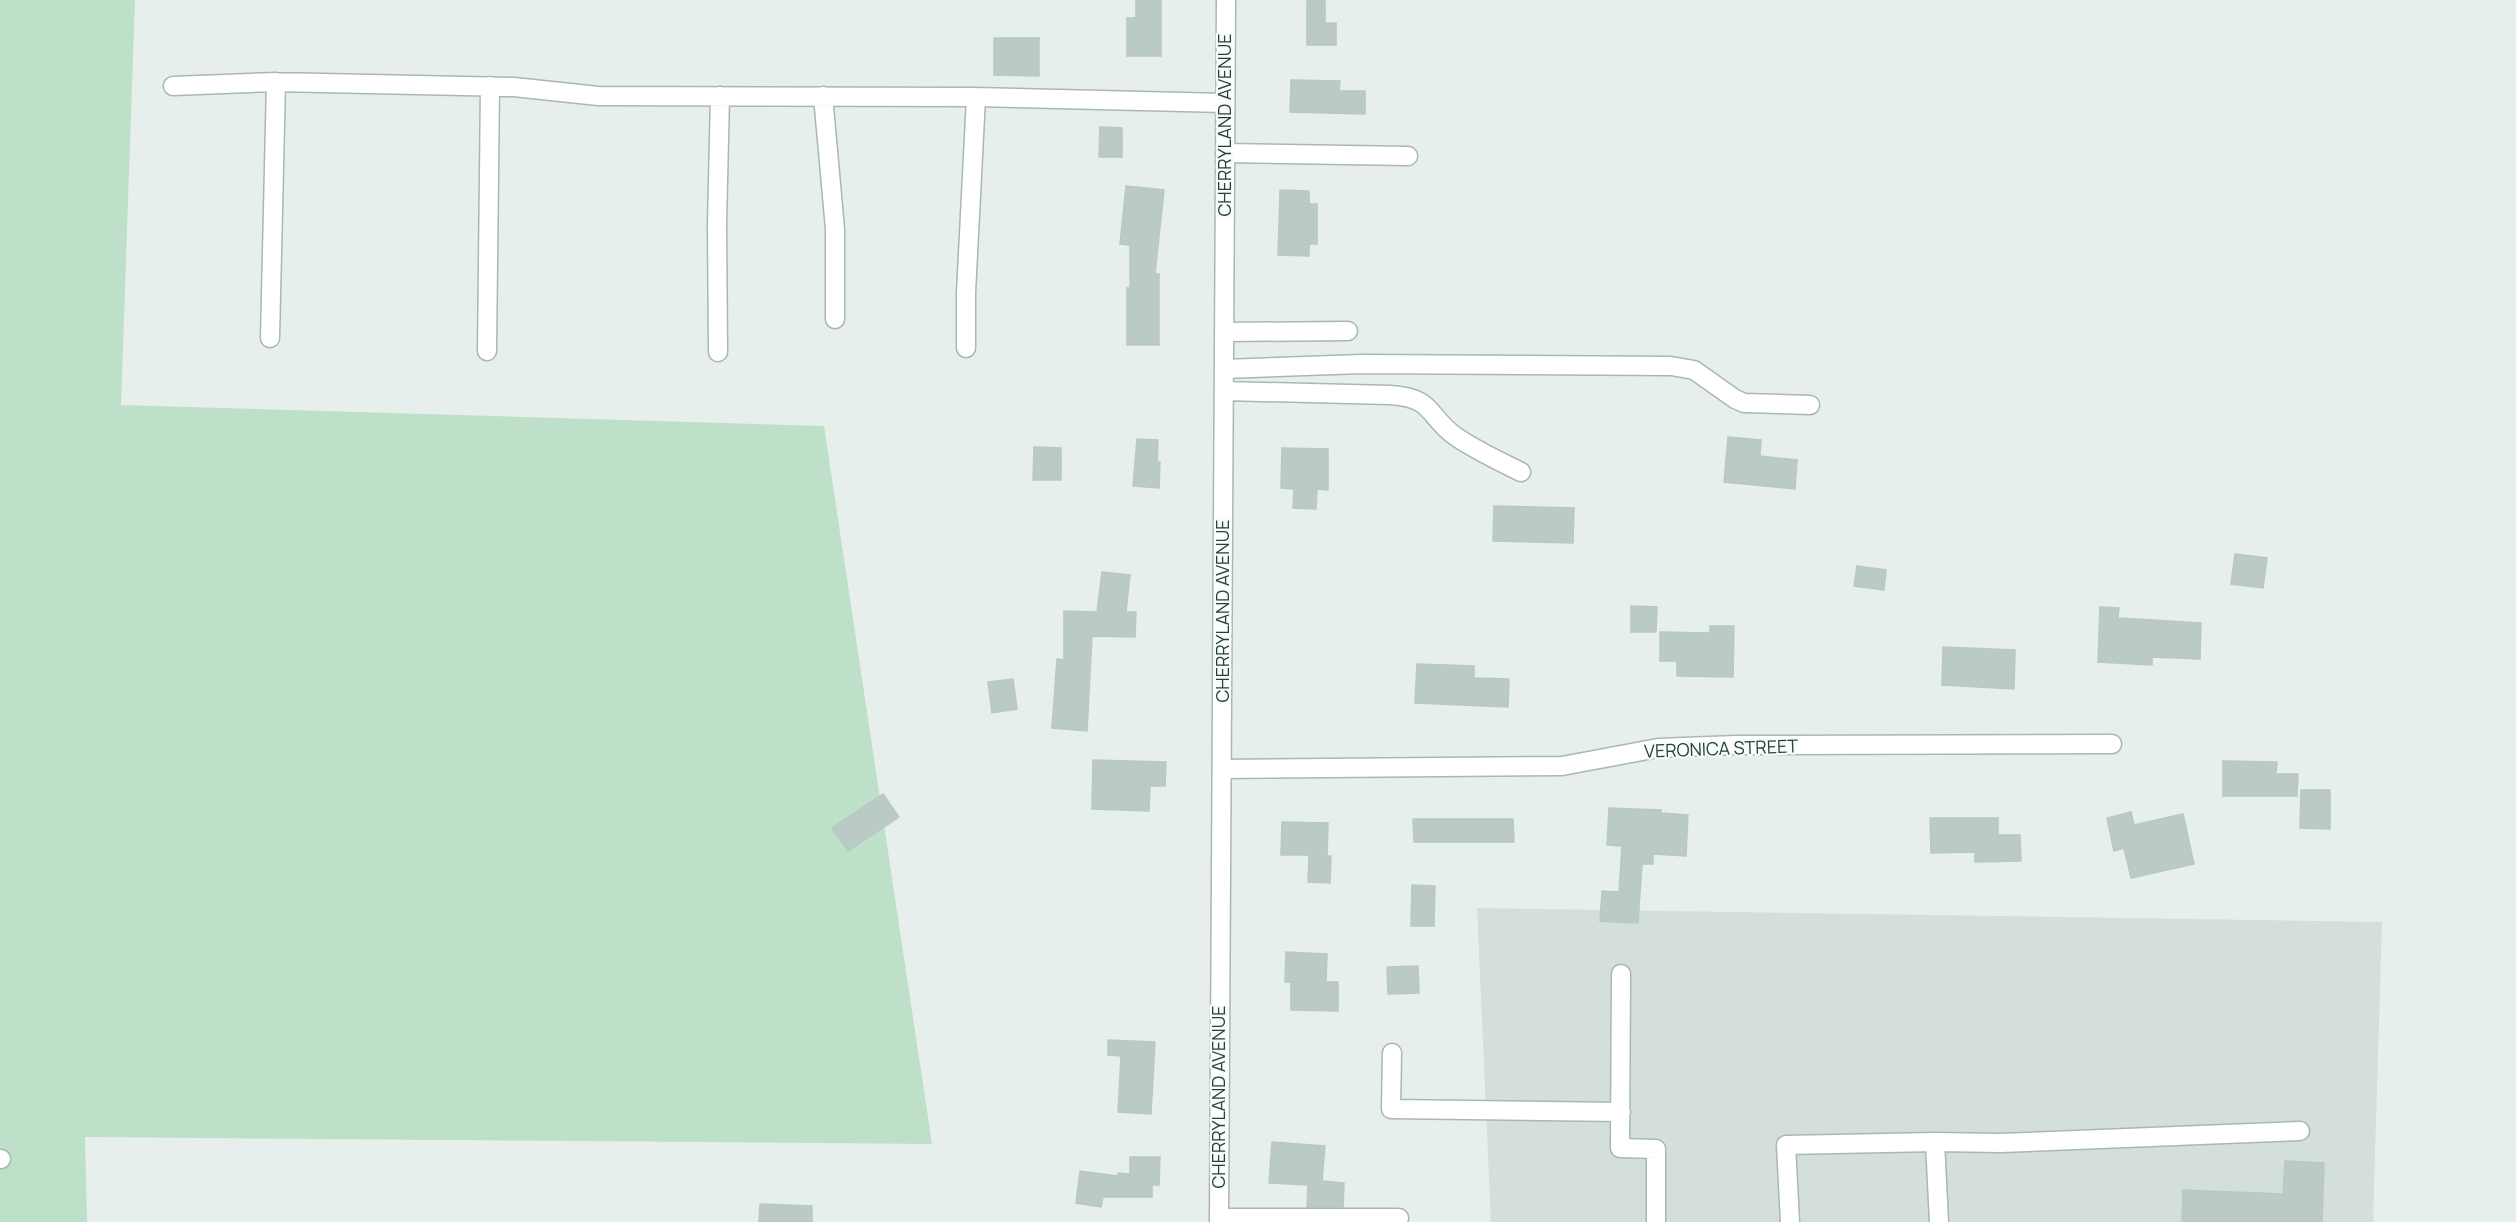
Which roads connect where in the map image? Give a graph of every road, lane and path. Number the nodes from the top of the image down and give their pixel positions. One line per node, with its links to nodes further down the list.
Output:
1 (1226, 0): 8 (street, CHERRYLAND AVENUE)
2 (276, 82): 3 (street); 4 (street); 14 (street)
3 (173, 86)
4 (490, 86): 5 (street); 16 (street)
5 (720, 96): 6 (street); 17 (street)
6 (823, 96): 7 (street); 11 (street)
7 (976, 98): 8 (street); 15 (street)
8 (1225, 103): 9 (street, CHERRYLAND AVENUE)
9 (1225, 153): 10 (street); 13 (street, CHERRYLAND AVENUE)
10 (1408, 156)
11 (835, 319)
12 (1348, 331): 13 (street)
13 (1224, 332): 18 (street, CHERRYLAND AVENUE)
14 (270, 338)
15 (966, 348)
16 (487, 351)
17 (718, 352)
18 (1224, 369): 19 (street, CHERRYLAND AVENUE); 20 (street)
19 (1224, 391): 21 (street); 23 (street, CHERRYLAND AVENUE)
20 (1810, 405)
21 (1521, 472)
22 (2112, 744): 23 (street, VERONICA STREET)
23 (1222, 769): 30 (street, CHERRYLAND AVENUE)
24 (1621, 974): 26 (street)
25 (1392, 1053): 26 (street)
26 (1621, 1112): 31 (street)
27 (2300, 1131): 28 (street)
28 (1935, 1142): 32 (street); 33 (street)
29 (1399, 1218): 30 (street)
30 (1219, 1220)
31 (1656, 1222)
32 (1790, 1222)
33 (1939, 1222)

